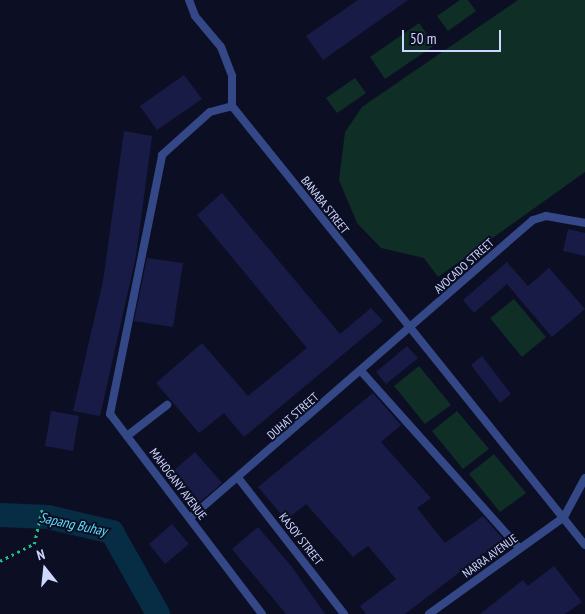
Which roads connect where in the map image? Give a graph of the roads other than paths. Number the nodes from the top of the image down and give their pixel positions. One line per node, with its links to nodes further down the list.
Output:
1 (189, 0): 2 (lane)
2 (232, 106): 4 (lane, BANABA STREET); 7 (lane, MAHOGANY AVENUE)
3 (585, 223): 4 (lane, AVOCADO STREET)
4 (410, 329): 5 (lane, DUHAT STREET); 11 (lane, BANABA STREET)
5 (362, 371): 9 (lane, DUHAT STREET); 14 (lane)
6 (167, 405): 7 (lane)
7 (127, 436): 10 (lane, MAHOGANY AVENUE)
8 (585, 478): 11 (lane)
9 (239, 479): 10 (lane, DUHAT STREET); 17 (lane, KASOY STREET)
10 (190, 518): 16 (lane, MAHOGANY AVENUE)
11 (564, 518): 12 (lane, BANABA STREET); 14 (lane, NARRA AVENUE)
12 (582, 537): 13 (lane, BANABA STREET)
13 (585, 545)
14 (519, 548): 15 (lane, NARRA AVENUE)
15 (433, 613)
16 (262, 614)
17 (344, 614)

